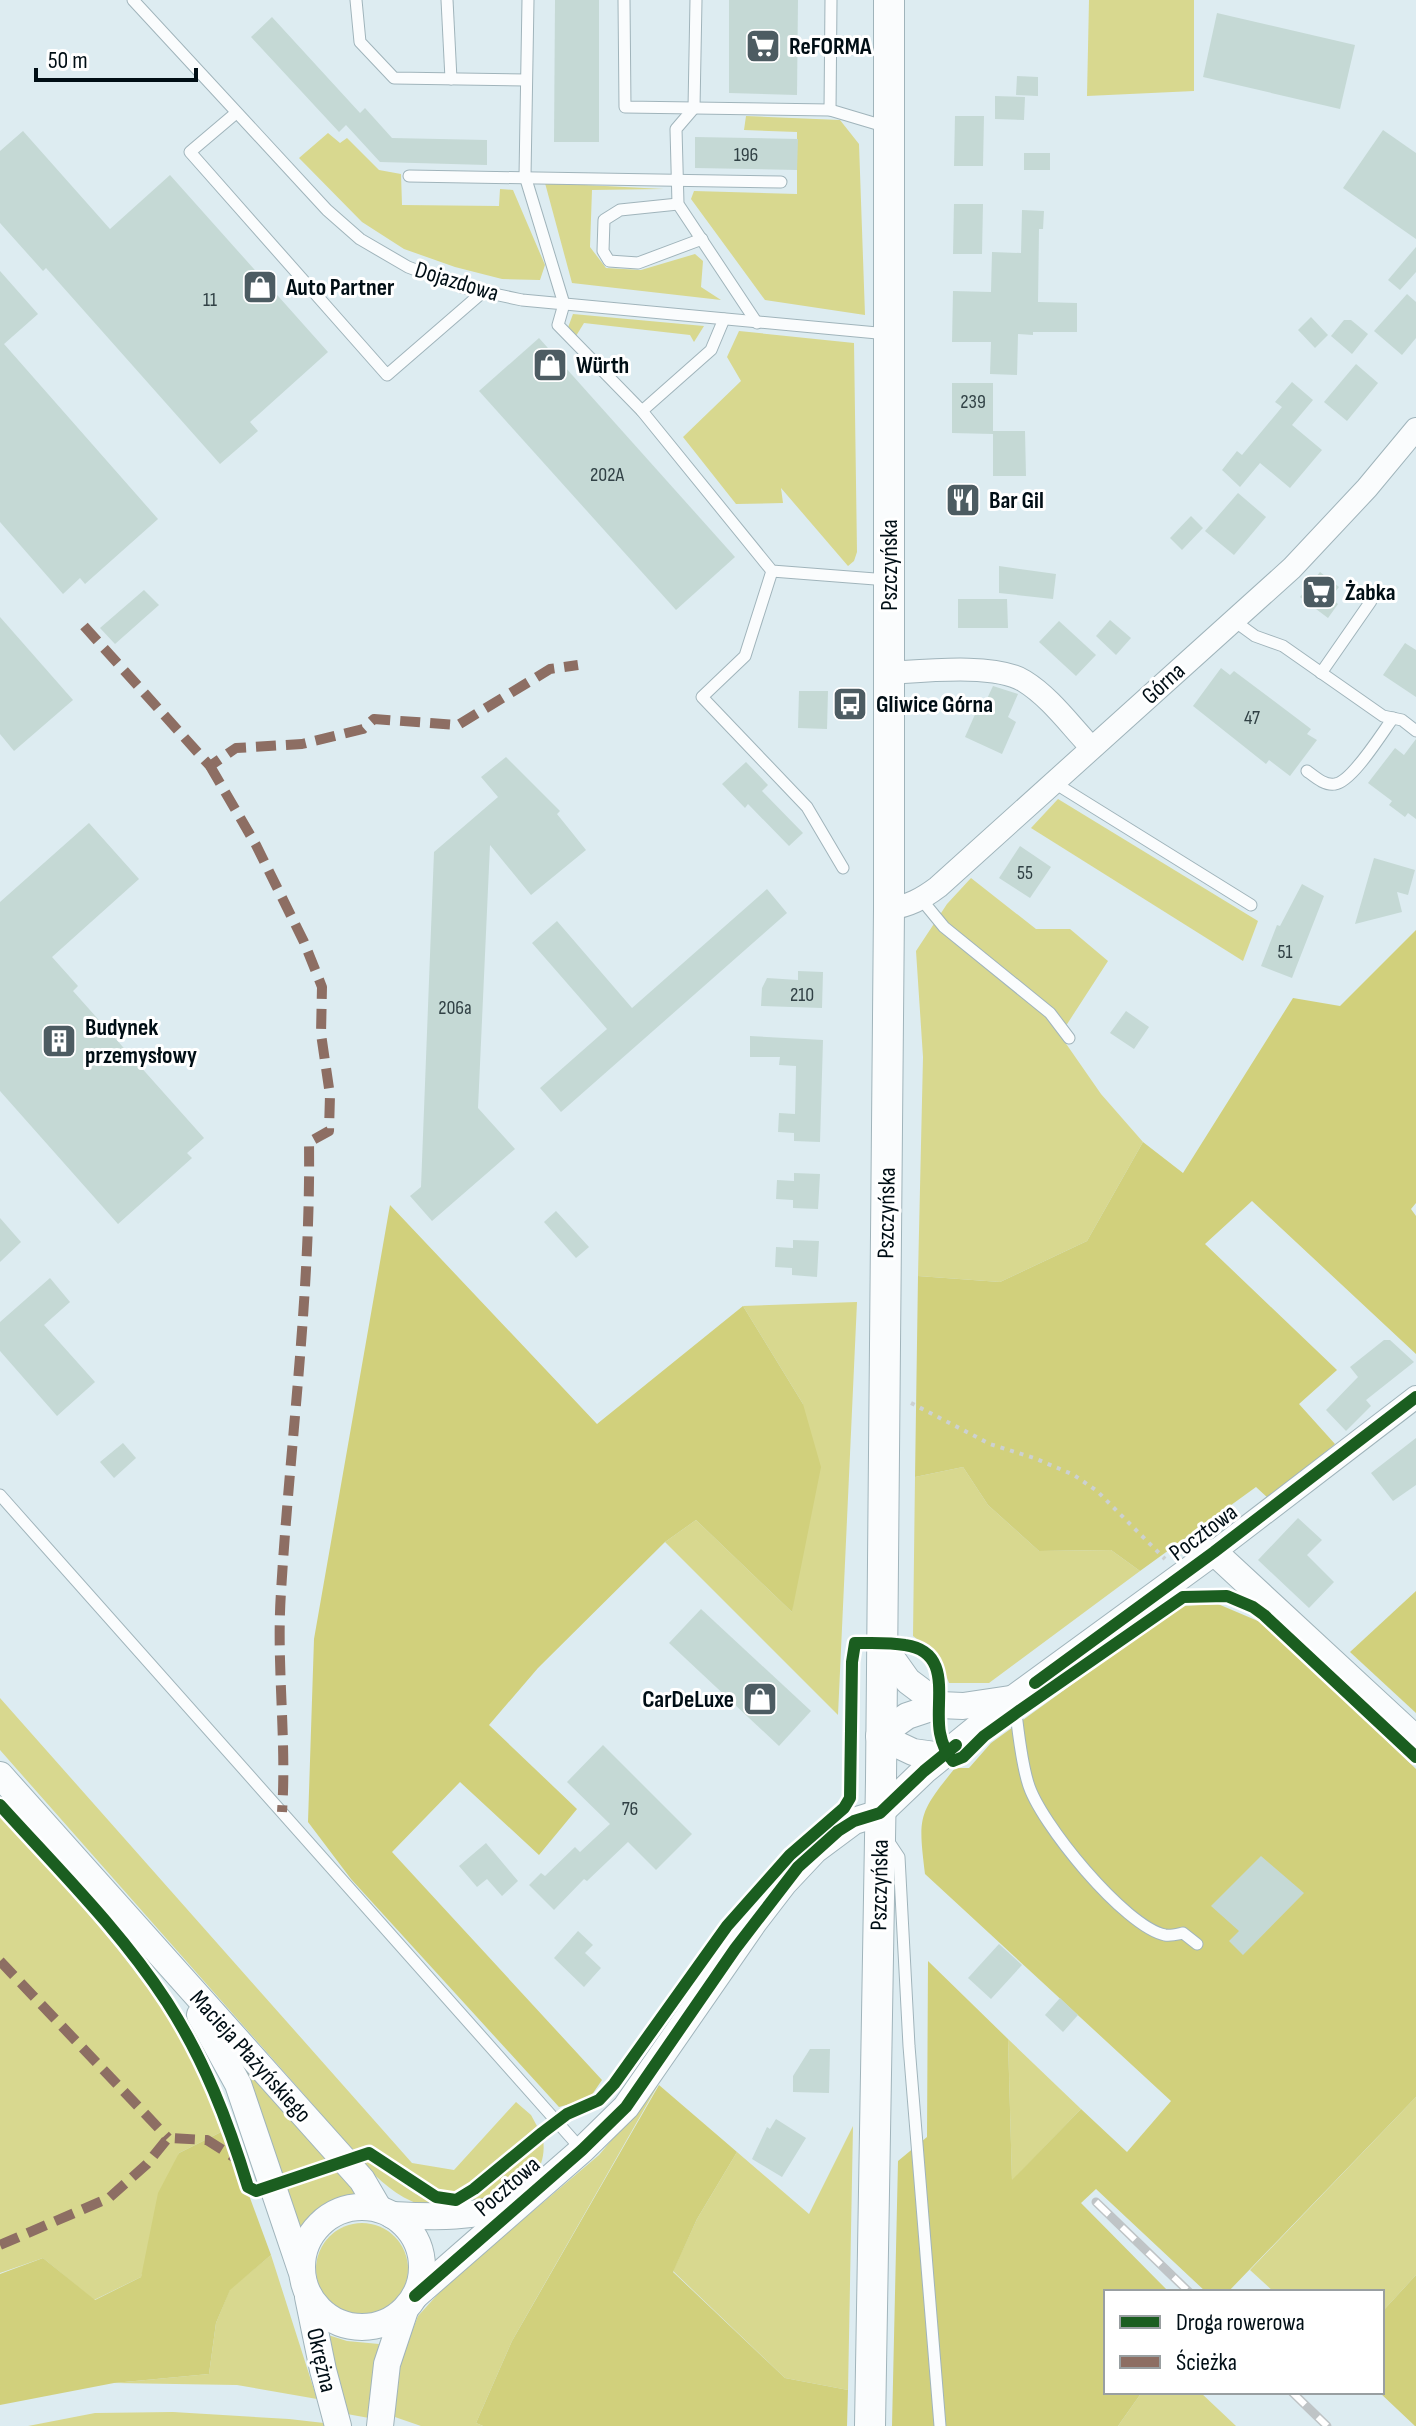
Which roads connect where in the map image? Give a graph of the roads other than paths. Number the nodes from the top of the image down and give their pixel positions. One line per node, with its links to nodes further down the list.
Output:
1 (133, 0): 13 (lane, Dojazdowa)
2 (356, 0): 9 (lane)
3 (447, 0): 9 (lane)
4 (528, 0): 10 (lane)
5 (624, 0): 11 (lane)
6 (696, 0): 11 (lane)
7 (831, 0): 12 (lane)
8 (889, 0): 14 (main road, Pszczyńska)
9 (451, 79): 10 (lane)
10 (526, 80): 16 (lane)
11 (694, 108): 12 (lane); 17 (lane)
12 (830, 110): 14 (lane)
13 (236, 113): 21 (lane, Dojazdowa); 21 (lane)
14 (889, 128): 25 (main road, Pszczyńska)
15 (409, 176): 16 (lane)
16 (525, 176): 17 (lane); 22 (lane)
17 (677, 179): 18 (lane); 19 (lane)
18 (781, 182)
19 (678, 204): 20 (lane); 20 (lane)
20 (702, 239): 24 (lane)
21 (484, 291): 22 (lane, Dojazdowa)
22 (564, 304): 23 (lane, Dojazdowa); 26 (lane)
23 (724, 319): 24 (lane, Dojazdowa); 26 (lane)
24 (757, 323): 25 (lane, Dojazdowa)
25 (888, 335): 29 (main road, Pszczyńska)
26 (642, 411): 28 (lane)
27 (1416, 429): 31 (street, Górna)
28 (772, 571): 29 (lane); 39 (lane)
29 (889, 580): 32 (main road, Pszczyńska)
30 (1371, 601): 33 (lane)
31 (1233, 620): 33 (lane); 36 (street, Górna)
32 (888, 673): 36 (street); 42 (main road, Pszczyńska)
33 (1321, 673): 34 (lane)
34 (1393, 718): 35 (lane); 37 (lane)
35 (1416, 731)
36 (1091, 747): 38 (street, Górna)
37 (1307, 771)
38 (1053, 782): 40 (street, Górna); 41 (lane)
39 (843, 868)
40 (921, 899): 42 (street, Górna); 43 (lane)
41 (1251, 905)
42 (889, 909): 47 (main road, Pszczyńska)
43 (1069, 1038)
44 (1416, 1397): 46 (street, Pocztowa)
45 (0, 1495): 57 (lane)
46 (1214, 1552): 48 (street, Pocztowa); 51 (street)
47 (881, 1643): 49 (street); 50 (main road, Pszczyńska)
48 (1014, 1698): 49 (street, Pocztowa); 52 (street, Pocztowa); 56 (lane)
49 (940, 1705): 50 (street, Pocztowa)
50 (879, 1736): 52 (street); 54 (main road, Pszczyńska)
51 (1416, 1739)
52 (942, 1756): 54 (street, Pocztowa)
53 (0, 1775): 55 (street, Macieja Płażyńskiego)
54 (880, 1821): 57 (street, Pocztowa); 64 (main road, Pszczyńska); 65 (lane)
55 (119, 1907): 59 (street, Macieja Płażyńskiego); 60 (street, Macieja Płażyńskiego)
56 (1197, 1944)
57 (582, 2150): 58 (street, Pocztowa)
58 (524, 2199): 59 (street, Pocztowa); 61 (street, Pocztowa)
59 (385, 2212): 60 (street); 61 (street)
60 (304, 2282): 61 (street); 62 (street, Okrężna)
61 (410, 2303): 63 (street)
62 (338, 2426)
63 (380, 2426)
64 (870, 2426)
65 (940, 2426)

